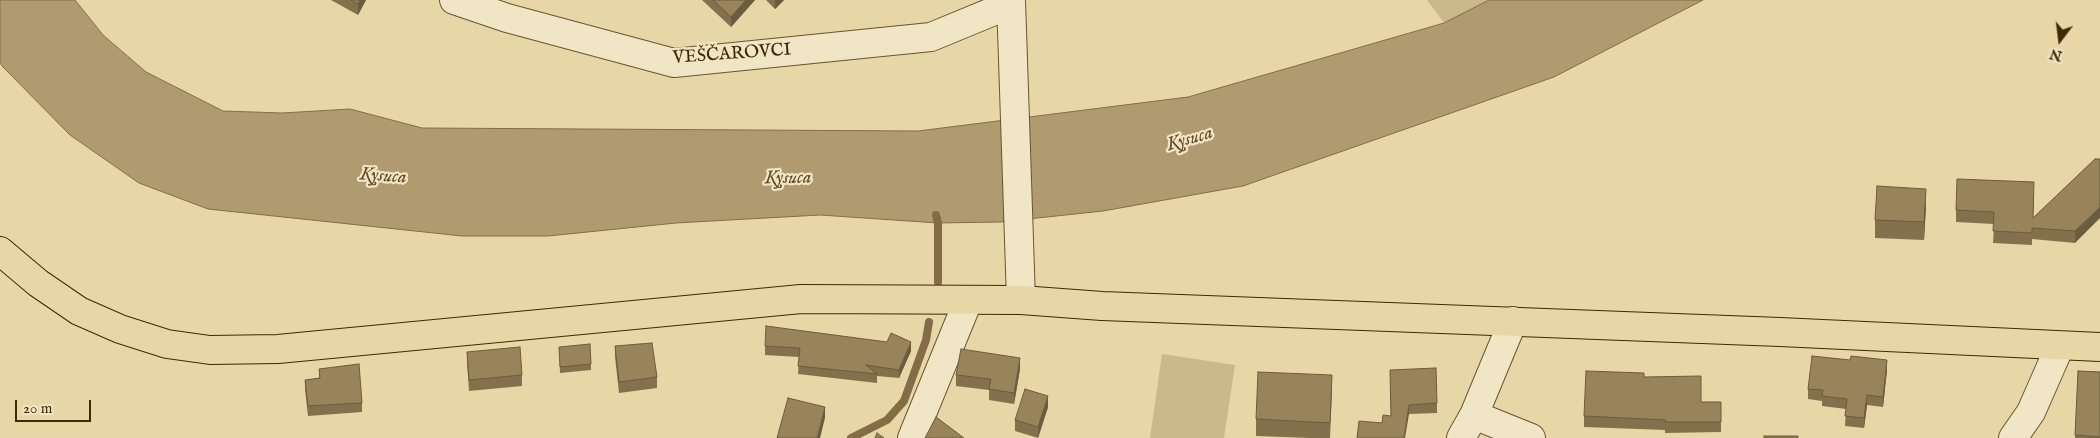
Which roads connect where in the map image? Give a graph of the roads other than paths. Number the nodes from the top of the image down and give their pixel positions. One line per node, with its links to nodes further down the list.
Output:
1 (454, 0): 2 (street, VEŠČAROVCI)
2 (1011, 2): 4 (street, VEŠČAROVCI)
3 (0, 251): 5 (main road)
4 (1021, 300): 5 (main road); 6 (main road)
5 (968, 301): 10 (street)
6 (1513, 321): 7 (main road); 9 (street)
7 (2060, 346): 8 (main road); 12 (street)
8 (2100, 347)
9 (1468, 427): 11 (street)
10 (912, 438)
11 (1532, 438)
12 (2013, 438)

